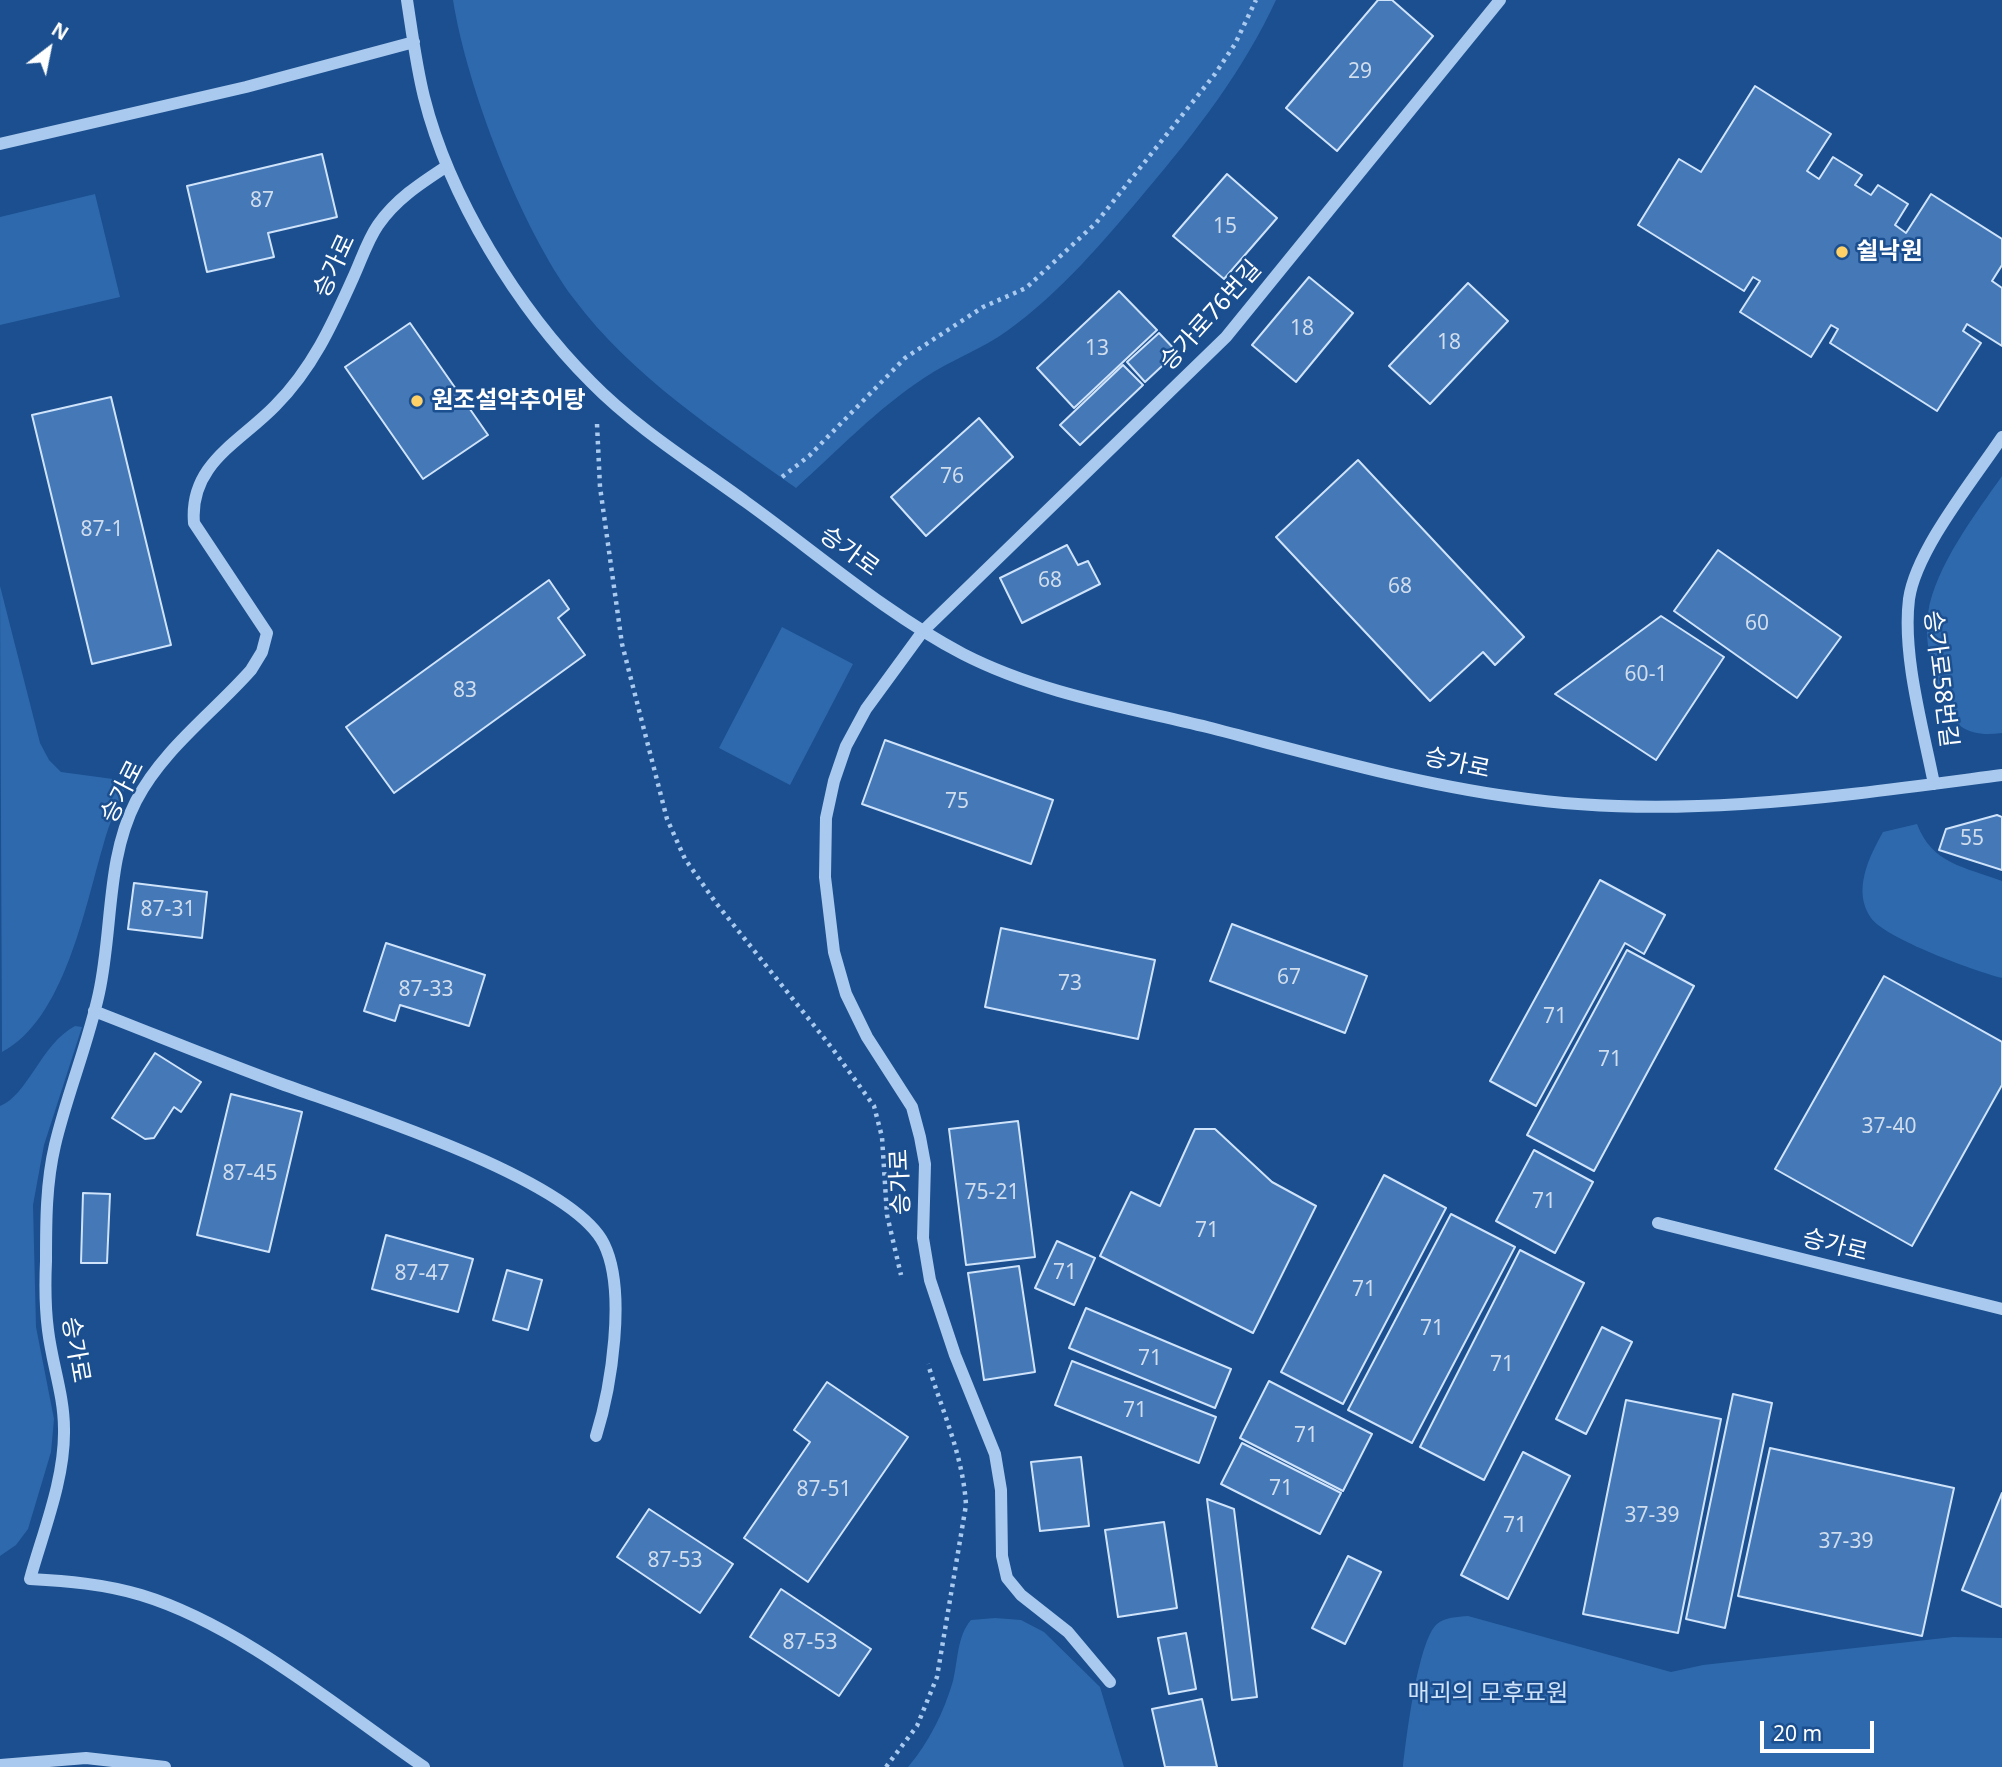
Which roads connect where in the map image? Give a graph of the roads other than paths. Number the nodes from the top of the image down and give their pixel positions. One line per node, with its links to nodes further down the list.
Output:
1 (407, 0): 3 (street, 승가로)
2 (1500, 0): 7 (street, 승가로76번길)
3 (414, 42): 4 (street); 5 (street, 승가로)
4 (0, 144)
5 (447, 166): 7 (street, 승가로); 10 (street, 승가로)
6 (2002, 437): 9 (street, 승가로58번길)
7 (923, 631): 9 (street, 승가로); 14 (street, 승가로)
8 (2002, 775): 9 (street, 승가로)
9 (1934, 783)
10 (94, 1011): 13 (street); 17 (street, 승가로)
11 (1658, 1223): 12 (street, 승가로)
12 (2002, 1309)
13 (596, 1436)
14 (1110, 1682)
15 (0, 1765): 16 (street)
16 (164, 1767)
17 (424, 1767)

